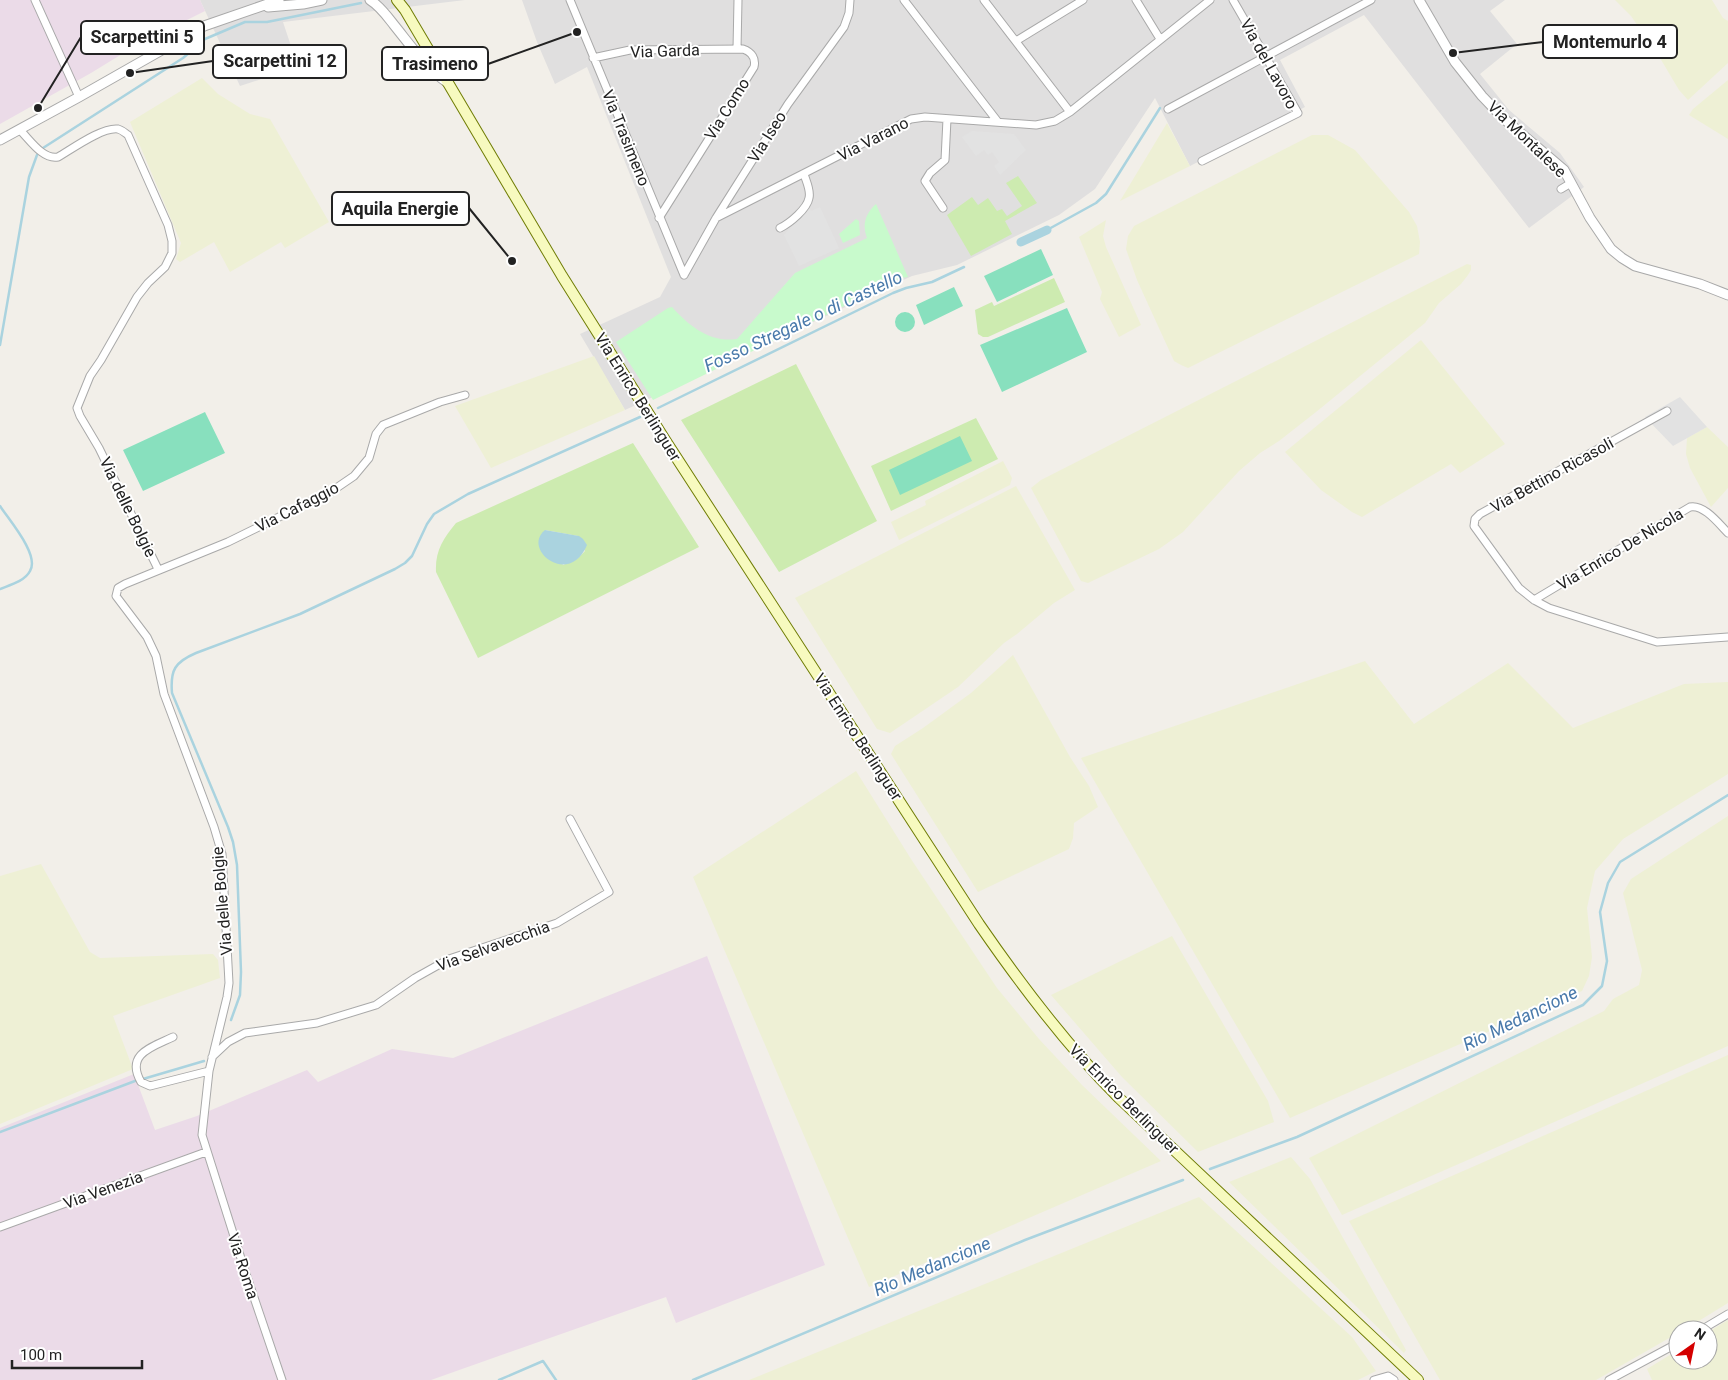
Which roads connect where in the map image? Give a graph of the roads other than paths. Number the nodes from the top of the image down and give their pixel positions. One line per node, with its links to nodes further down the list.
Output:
1 (35, 0): 25 (street)
2 (267, 0): 18 (street)
3 (279, 0): 18 (street)
4 (322, 0): 18 (street)
5 (370, 0): 24 (street)
6 (570, 0): 23 (street, Via Trasimeno)
7 (738, 0): 21 (street)
8 (850, 0): 38 (street, Via Iseo)
9 (904, 0): 29 (street)
10 (984, 0): 20 (street)
11 (1083, 0): 20 (street)
12 (1136, 0): 19 (street)
13 (1210, 0): 19 (street, Via Varano)
14 (1233, 0): 22 (street, Via del Lavoro)
15 (1371, 0): 22 (street)
16 (1419, 0): 34 (street, Via Montalese)
17 (401, 3): 24 (main road, Via Enrico Berlinguer)
18 (258, 8): 25 (street)
19 (1160, 39): 27 (street, Via Varano)
20 (1016, 41): 27 (street)
21 (737, 49): 23 (street, Via Garda); 37 (street, Via Como)
22 (1267, 56): 26 (street); 32 (street, Via del Lavoro)
23 (593, 58): 37 (street, Via Trasimeno)
24 (449, 84): 58 (main road, Via Enrico Berlinguer)
25 (79, 98): 30 (street)
26 (1168, 109)
27 (1070, 112): 29 (street, Via Varano)
28 (947, 119): 29 (street, Via Varano); 33 (street, Via Varano); 36 (street)
29 (998, 122)
30 (20, 130): 31 (street); 45 (street, Via delle Bolgie)
31 (0, 140)
32 (1202, 161)
33 (804, 174): 38 (street, Via Varano); 39 (street)
34 (1572, 182): 35 (street); 41 (street, Via Montalese)
35 (1561, 189)
36 (943, 208)
37 (659, 218): 40 (street, Via Trasimeno)
38 (716, 218): 40 (street, Via Iseo)
39 (780, 228)
40 (684, 275)
41 (1728, 295)
42 (465, 395): 45 (street, Via Cafaggio)
43 (1667, 411): 46 (street, Via Bettino Ricasoli)
44 (1728, 533): 46 (street, Via Enrico De Nicola)
45 (158, 569): 50 (street, Via delle Bolgie)
46 (1534, 600): 47 (street)
47 (1728, 637)
48 (570, 819): 50 (street, Via Selvavecchia)
49 (173, 1037): 51 (street)
50 (212, 1057): 51 (street, Via Roma)
51 (209, 1071): 52 (street, Via Roma)
52 (206, 1152): 53 (street, Via Venezia); 55 (street, Via Roma)
53 (0, 1227)
54 (1668, 1348): 59 (street)
55 (282, 1380)
56 (1374, 1380): 57 (street)
57 (1394, 1380)
58 (1418, 1380)
59 (1609, 1380)

